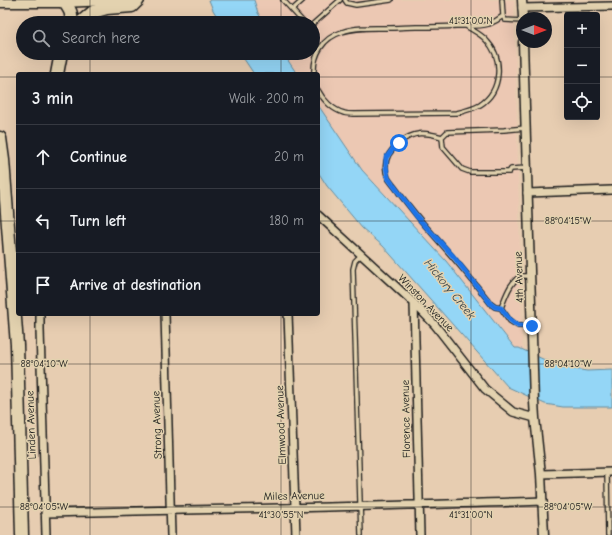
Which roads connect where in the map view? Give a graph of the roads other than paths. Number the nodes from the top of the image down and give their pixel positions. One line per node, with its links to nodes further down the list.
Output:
1 (139, 0): 8 (street); 14 (highway)
2 (283, 0): 12 (lane)
3 (303, 0): 12 (lane)
4 (340, 0): 17 (lane)
5 (345, 0): 6 (lane)
6 (391, 0)
7 (502, 0): 16 (lane)
8 (65, 1): 9 (street); 13 (highway)
9 (0, 3)
10 (522, 4): 11 (street)
11 (612, 6)
12 (292, 10): 15 (lane)
13 (72, 16)
14 (88, 16)
15 (298, 16)
16 (503, 16): 18 (lane); 19 (lane)
17 (320, 18)
18 (516, 19)
19 (466, 26): 21 (lane); 26 (lane)
20 (523, 48): 27 (street, 4th Avenue)
21 (320, 49)
22 (60, 60): 24 (highway)
23 (315, 60): 25 (lane)
24 (57, 72)
25 (314, 72)
26 (320, 93)
27 (526, 128): 28 (lane); 30 (street, 4th Avenue)
28 (442, 137): 30 (lane); 37 (lane)
29 (0, 138): 43 (highway)
30 (527, 168): 32 (street, 4th Avenue)
31 (612, 190): 32 (street)
32 (527, 193): 35 (street, 4th Avenue)
33 (320, 217): 34 (street, Winston Avenue)
34 (361, 255): 36 (street, Winston Avenue); 49 (lane)
35 (530, 276): 37 (lane); 42 (street, 4th Avenue)
36 (414, 303): 44 (street, Winston Avenue); 48 (street, Florence Avenue)
37 (501, 308): 42 (lane)
38 (20, 316): 43 (highway)
39 (40, 316): 52 (street, Linden Avenue)
40 (165, 316): 51 (street, Strong Avenue)
41 (288, 316): 50 (street, Elmwood Avenue)
42 (532, 326): 44 (street, 4th Avenue)
43 (17, 345): 53 (highway)
44 (535, 418): 46 (street, 4th Avenue)
45 (609, 472): 46 (street); 60 (lane)
46 (541, 474): 47 (street, 4th Avenue)
47 (543, 501): 48 (street, Miles Avenue); 59 (street, 4th Avenue)
48 (419, 505): 49 (street, Miles Avenue); 58 (street, Florence Avenue)
49 (360, 506): 50 (street, Miles Avenue); 57 (lane)
50 (295, 507): 51 (street, Miles Avenue); 56 (street, Elmwood Avenue)
51 (171, 510): 52 (street, Miles Avenue); 55 (street, Strong Avenue)
52 (45, 513): 54 (street, Linden Avenue)
53 (22, 535)
54 (46, 535)
55 (171, 535)
56 (296, 535)
57 (361, 535)
58 (420, 535)
59 (544, 535)
60 (608, 535)

